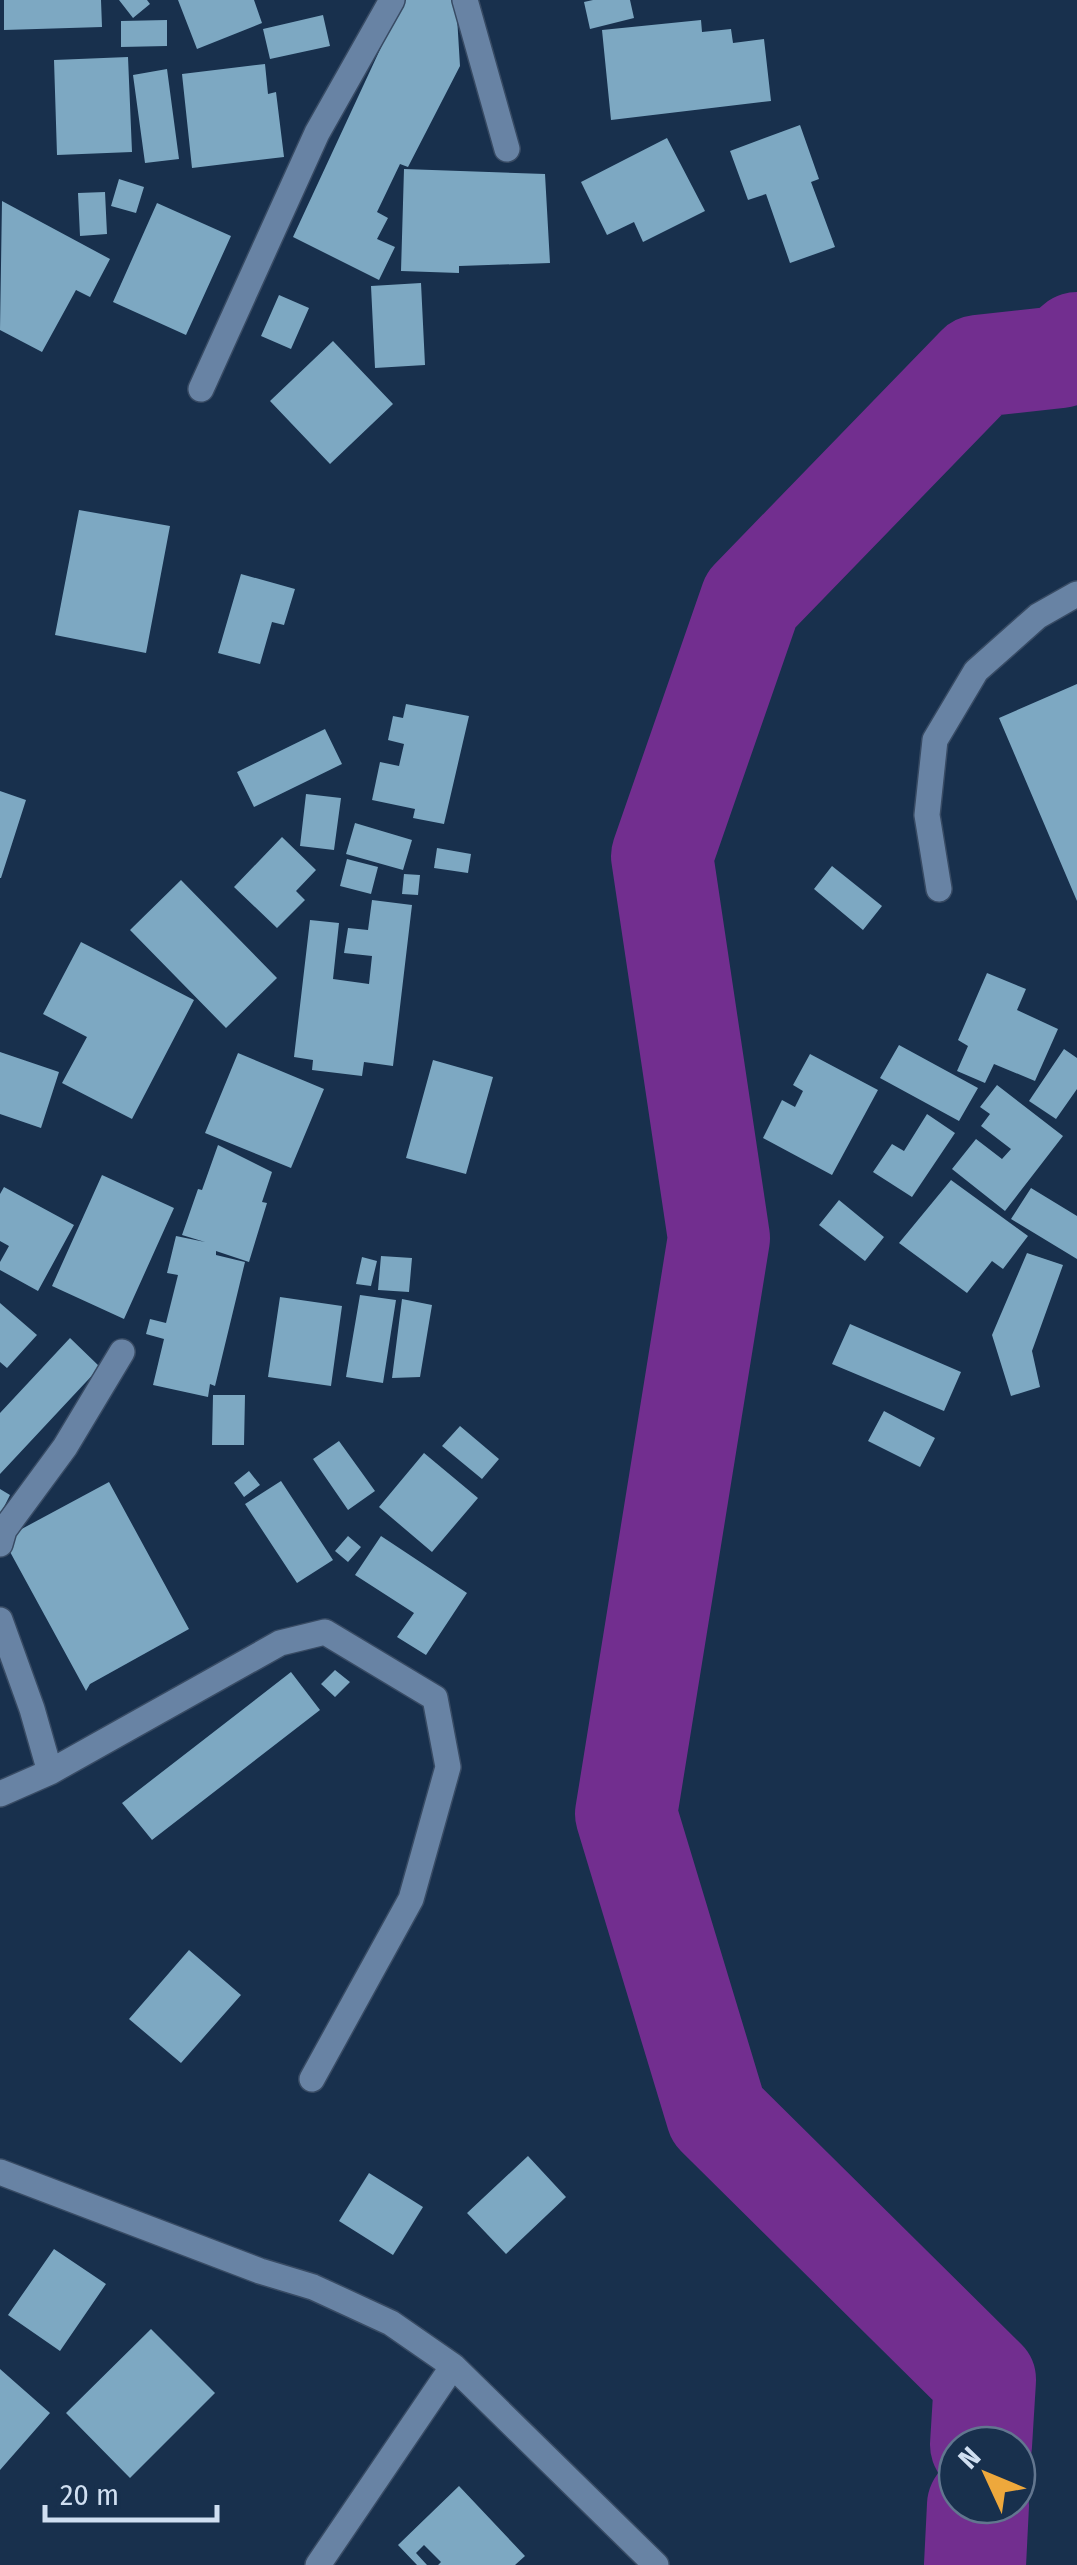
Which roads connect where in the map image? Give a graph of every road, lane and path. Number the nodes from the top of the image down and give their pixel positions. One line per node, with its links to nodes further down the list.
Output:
1 (392, 0): 4 (street)
2 (465, 0): 3 (street)
3 (507, 149)
4 (201, 389)
5 (1077, 594): 6 (street)
6 (940, 889)
7 (122, 1352): 8 (street)
8 (0, 1544)
9 (0, 1620): 10 (street)
10 (50, 1772): 11 (street); 12 (street)
11 (0, 1794)
12 (312, 2080)
13 (0, 2172): 14 (street)
14 (453, 2366): 15 (street); 16 (street)
15 (318, 2565)
16 (656, 2565)

